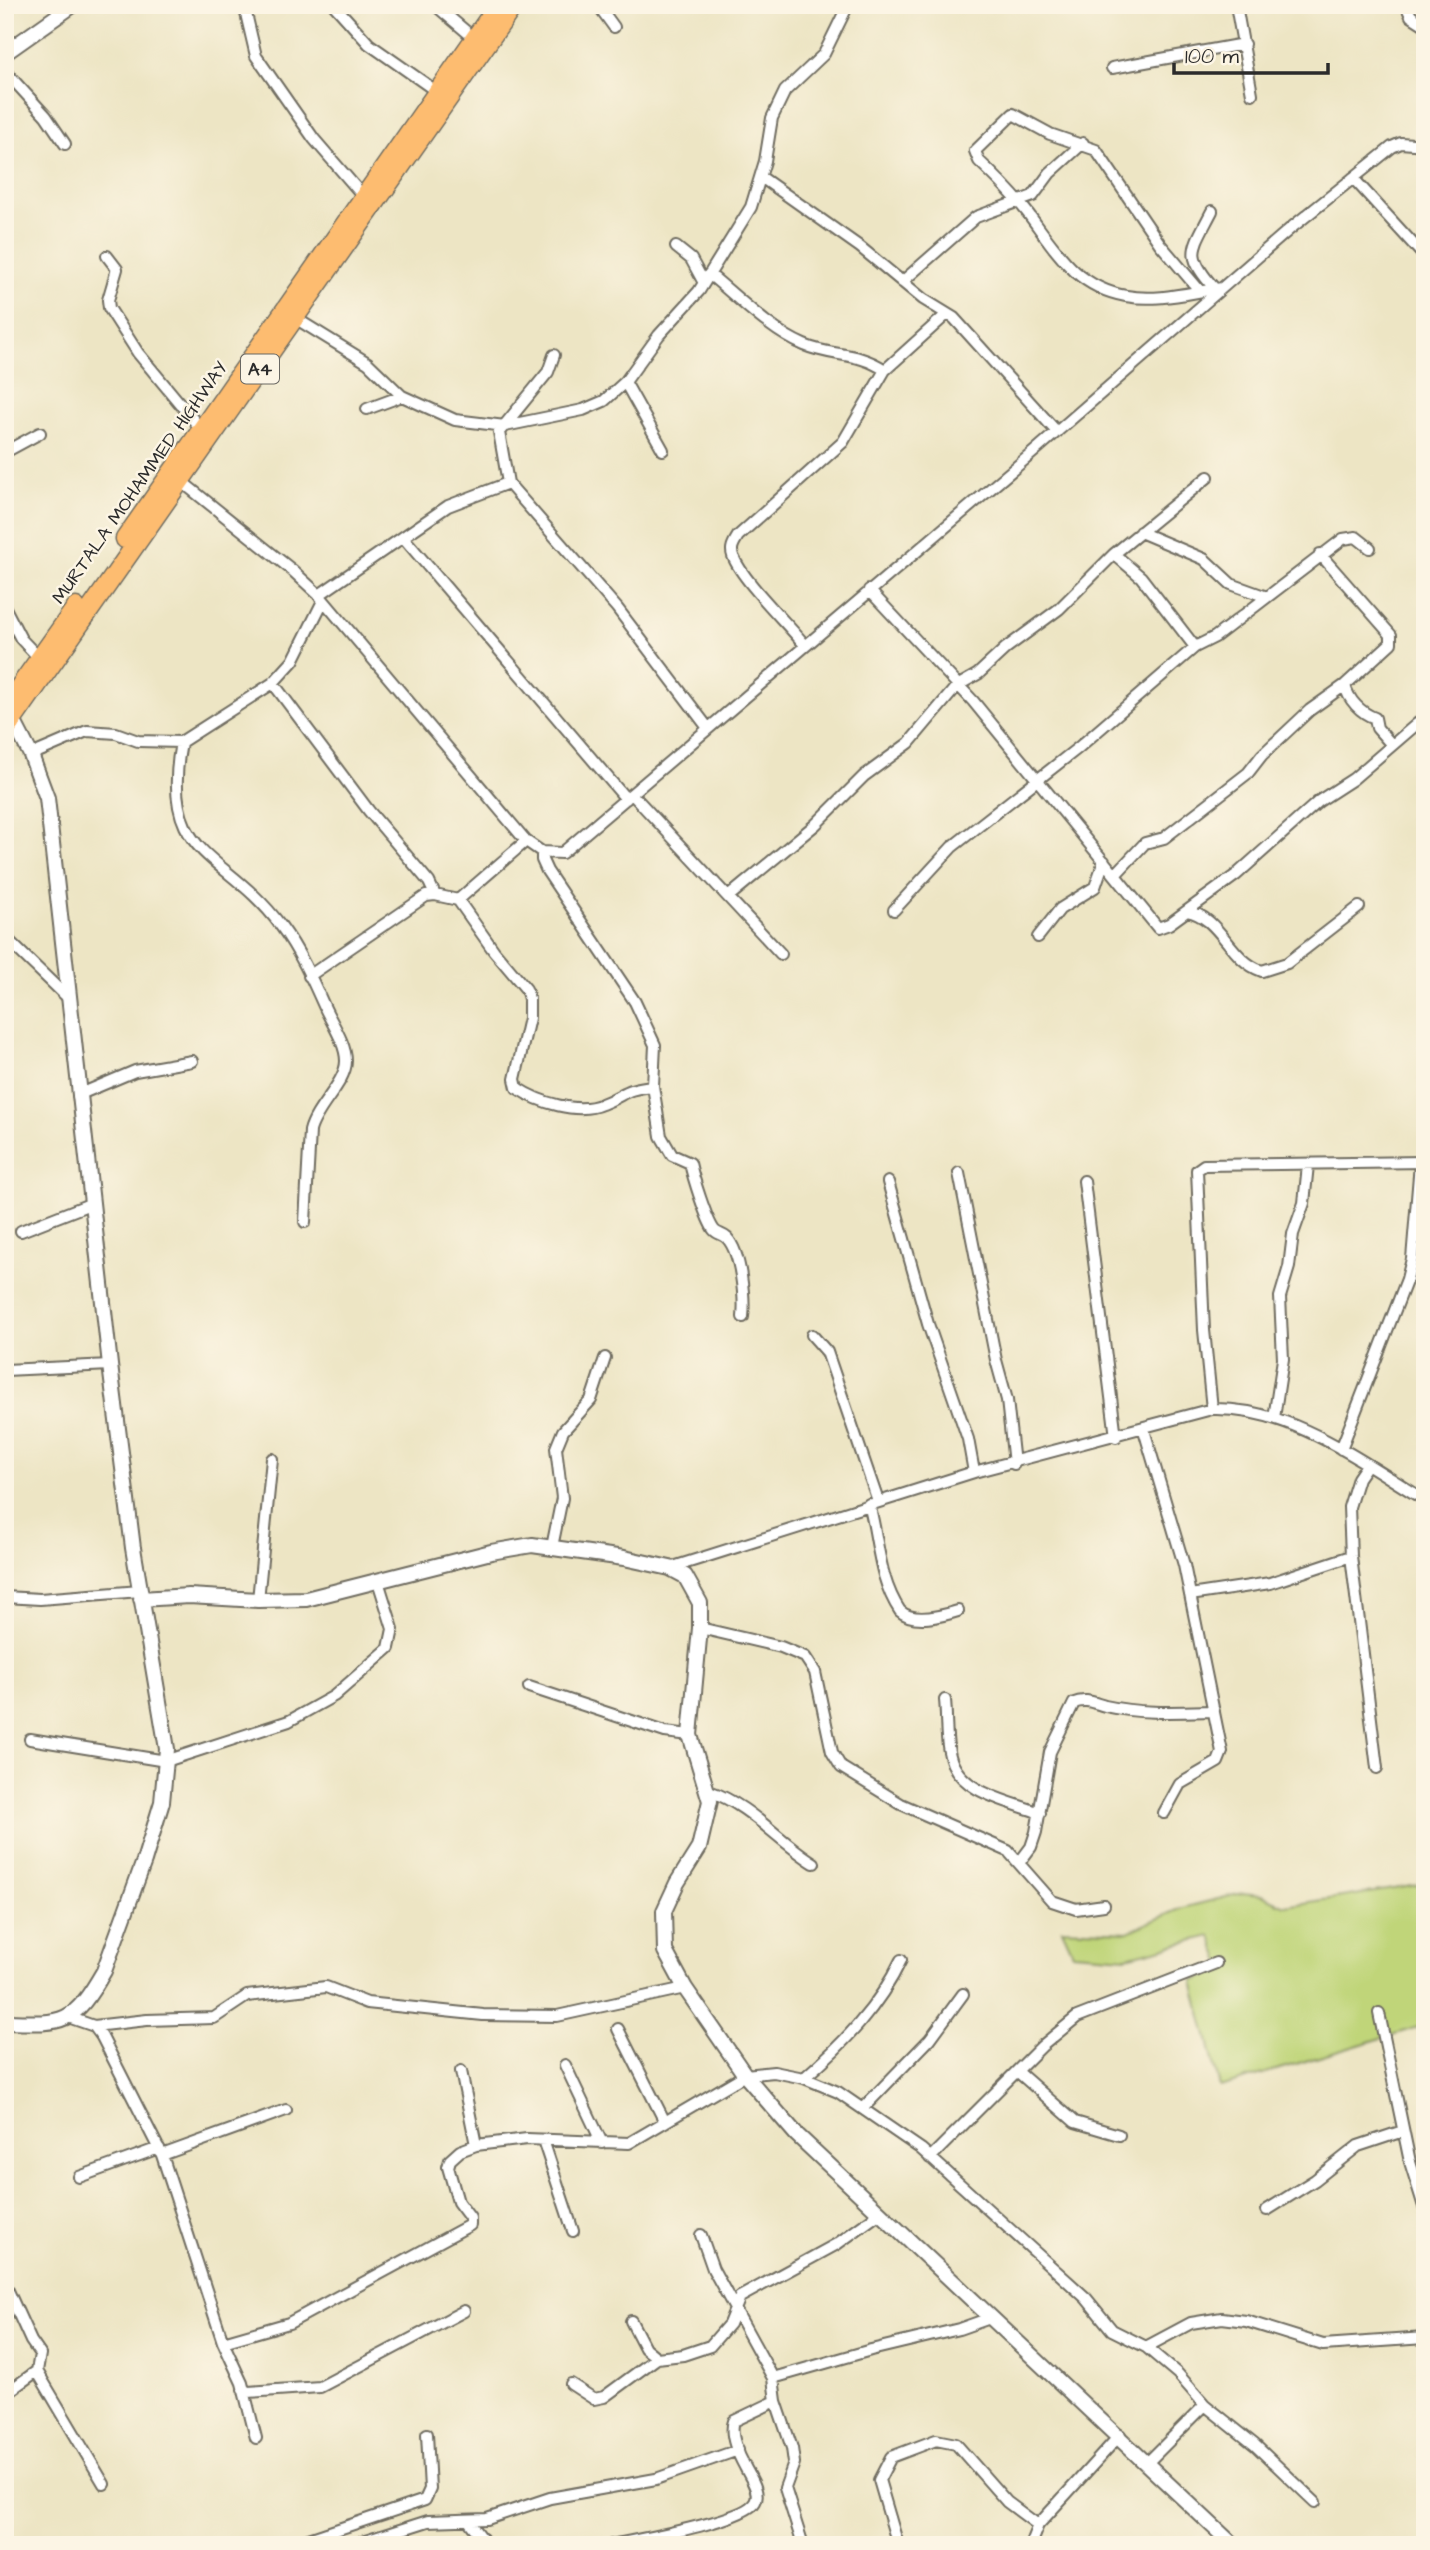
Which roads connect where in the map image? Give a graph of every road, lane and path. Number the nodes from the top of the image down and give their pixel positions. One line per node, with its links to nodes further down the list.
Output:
1 (74, 5): 15 (street)
2 (244, 5): 25 (street)
3 (334, 5): 18 (street)
4 (435, 5): 13 (street)
5 (498, 5): 13 (highway, MURTALA MOHAMMED HIGHWAY / A4)
6 (514, 5): 36 (highway, A4)
7 (597, 5): 12 (street)
8 (848, 5): 23 (street)
9 (1237, 5): 14 (street)
10 (1406, 5): 11 (street)
11 (1425, 25)
12 (614, 27)
13 (475, 39): 18 (highway, MURTALA MOHAMMED HIGHWAY / A4)
14 (1244, 44): 16 (street); 19 (street)
15 (5, 53)
16 (1112, 68)
17 (5, 71): 21 (street)
18 (436, 91): 25 (highway, MURTALA MOHAMMED HIGHWAY / A4)
19 (1252, 94)
20 (1083, 143): 26 (street); 26 (street); 34 (street)
21 (65, 144)
22 (1425, 145): 24 (street)
23 (761, 177): 31 (street); 32 (street)
24 (1353, 178): 30 (street); 33 (street)
25 (364, 197): 43 (highway, MURTALA MOHAMMED HIGHWAY / A4)
26 (1017, 200): 32 (street); 34 (street)
27 (1212, 211): 33 (street)
28 (676, 247): 31 (street)
29 (107, 256): 43 (street)
30 (1425, 257)
31 (706, 278): 38 (street); 39 (street)
32 (902, 282): 35 (street)
33 (1219, 288): 34 (street); 44 (street)
34 (1199, 291)
35 (947, 314): 38 (street); 44 (street)
36 (295, 318): 40 (street); 49 (highway, A4)
37 (554, 355): 42 (street)
38 (885, 370): 61 (street)
39 (625, 382): 42 (street); 46 (street)
40 (402, 396): 41 (street); 42 (street)
41 (368, 409)
42 (505, 425): 50 (street)
43 (201, 429): 56 (highway, MURTALA MOHAMMED HIGHWAY / A4)
44 (1057, 432): 57 (street)
45 (40, 433): 47 (street)
46 (663, 450)
47 (5, 452)
48 (1208, 477): 51 (street)
49 (181, 481): 56 (highway, A4); 59 (street)
50 (508, 483): 52 (street); 69 (street)
51 (1140, 532): 54 (street); 58 (street)
52 (403, 537): 59 (street); 74 (street)
53 (1370, 548): 55 (street)
54 (1114, 554): 62 (street); 65 (street)
55 (1320, 554): 58 (street); 66 (street)
56 (99, 585): 63 (highway, MURTALA MOHAMMED HIGHWAY / A4); 68 (highway, A4)
57 (869, 590): 61 (street); 65 (street)
58 (1267, 597): 62 (street)
59 (321, 598): 64 (street); 75 (street)
60 (5, 608): 63 (street)
61 (804, 645): 69 (street)
62 (1195, 647): 73 (street)
63 (40, 659): 68 (highway, MURTALA MOHAMMED HIGHWAY / A4)
64 (273, 683): 70 (street); 79 (street)
65 (957, 685): 73 (street); 80 (street)
66 (1345, 685): 71 (street); 78 (street)
67 (1425, 717): 71 (street)
68 (8, 719): 72 (street)
69 (708, 728): 74 (street)
70 (181, 742): 72 (street); 88 (street)
71 (1392, 745): 84 (street)
72 (31, 755): 89 (street)
73 (1039, 779): 77 (street); 83 (street)
74 (629, 797): 76 (street); 80 (street)
75 (526, 841): 76 (street); 81 (street)
76 (542, 852): 91 (street)
77 (1104, 861): 78 (street); 86 (street)
78 (1115, 875): 84 (street)
79 (435, 895): 81 (street); 88 (street)
80 (728, 897): 87 (street)
81 (458, 900): 91 (street)
82 (1359, 907): 84 (street)
83 (894, 910)
84 (1187, 911)
85 (5, 937): 89 (street)
86 (1038, 937)
87 (781, 954)
88 (309, 976): 99 (street)
89 (67, 997): 92 (street)
90 (192, 1061): 92 (street)
91 (653, 1086): 101 (street)
92 (78, 1095): 98 (street)
93 (1423, 1162): 94 (street); 110 (street)
94 (1308, 1164): 106 (street); 107 (street)
95 (959, 1173): 112 (street)
96 (1084, 1181): 109 (street)
97 (888, 1182): 114 (street)
98 (90, 1204): 100 (street); 104 (street)
99 (305, 1222)
100 (21, 1231)
101 (743, 1317)
102 (812, 1335): 116 (street)
103 (605, 1358): 117 (street)
104 (110, 1365): 105 (street); 121 (street)
105 (5, 1370)
106 (1212, 1409): 107 (street); 108 (street)
107 (1274, 1418): 110 (street)
108 (1144, 1430): 109 (street); 122 (street)
109 (1116, 1437): 112 (street)
110 (1341, 1449): 113 (street)
111 (272, 1459): 124 (street)
112 (1014, 1464): 114 (street)
113 (1367, 1465): 115 (street); 118 (street)
114 (974, 1472): 116 (street)
115 (1425, 1500)
116 (874, 1503): 119 (street); 125 (street)
117 (552, 1547): 119 (street); 120 (street)
118 (1351, 1556): 122 (street); 133 (street)
119 (670, 1568): 126 (street)
120 (378, 1581): 124 (street); 132 (street)
121 (141, 1595): 123 (street); 124 (street); 132 (street)
122 (1190, 1595): 129 (street)
123 (5, 1597)
124 (258, 1601)
125 (958, 1611)
126 (700, 1628): 130 (street); 138 (street)
127 (529, 1687): 130 (street)
128 (946, 1700): 135 (street)
129 (1214, 1711): 135 (street); 136 (street)
130 (690, 1735): 134 (street)
131 (30, 1739): 132 (street)
132 (166, 1761): 145 (street)
133 (1377, 1768)
134 (709, 1791): 137 (street); 142 (street)
135 (1040, 1813): 138 (street)
136 (1164, 1813)
137 (814, 1863)
138 (1019, 1863): 139 (street)
139 (1104, 1905)
140 (901, 1960): 153 (street)
141 (1216, 1963): 151 (street)
142 (685, 1988): 147 (street); 152 (street)
143 (963, 1994): 154 (street)
144 (1379, 2013): 157 (street)
145 (68, 2017): 146 (street); 147 (street)
146 (5, 2022)
147 (94, 2026): 162 (street)
148 (618, 2029): 156 (street)
149 (565, 2065): 160 (street)
150 (461, 2071): 161 (street)
151 (1018, 2072): 158 (street); 163 (street)
152 (745, 2075): 153 (street); 156 (street); 167 (street)
153 (804, 2078): 154 (street)
154 (863, 2108): 163 (street)
155 (286, 2110): 162 (street)
156 (665, 2122): 160 (street)
157 (1403, 2131): 165 (street); 166 (street)
158 (1119, 2135)
159 (543, 2140): 160 (street); 161 (street); 168 (street)
160 (601, 2143)
161 (476, 2145): 176 (street)
162 (161, 2152): 164 (street); 176 (street)
163 (930, 2158): 177 (street)
164 (79, 2177)
165 (1267, 2210)
166 (1425, 2210)
167 (880, 2213): 171 (street); 173 (street)
168 (573, 2231)
169 (701, 2235): 171 (street)
170 (5, 2284): 179 (street)
171 (733, 2308): 178 (street); 180 (street)
172 (464, 2311): 182 (street)
173 (990, 2318): 180 (street); 187 (street)
174 (631, 2321): 178 (street)
175 (1425, 2338): 177 (street)
176 (223, 2342): 182 (street)
177 (1146, 2347): 185 (street)
178 (657, 2358): 181 (street)
179 (37, 2371): 183 (street); 191 (street)
180 (773, 2378): 184 (street)
181 (571, 2384)
182 (243, 2389): 188 (street)
183 (5, 2393)
184 (776, 2401): 189 (street); 201 (street)
185 (1205, 2405): 190 (street); 192 (street)
186 (427, 2434): 197 (street)
187 (1120, 2435): 190 (street); 194 (street)
188 (256, 2438)
189 (738, 2450): 193 (street); 196 (street)
190 (1148, 2462): 204 (street)
191 (104, 2484)
192 (1315, 2501)
193 (468, 2521): 198 (street); 199 (street)
194 (1038, 2525): 202 (street); 203 (street)
195 (1425, 2540): 205 (street)
196 (649, 2541): 200 (street)
197 (295, 2544)
198 (353, 2545)
199 (487, 2545)
200 (611, 2545)
201 (803, 2545)
202 (898, 2545)
203 (1030, 2545)
204 (1233, 2545)
205 (1419, 2545)

